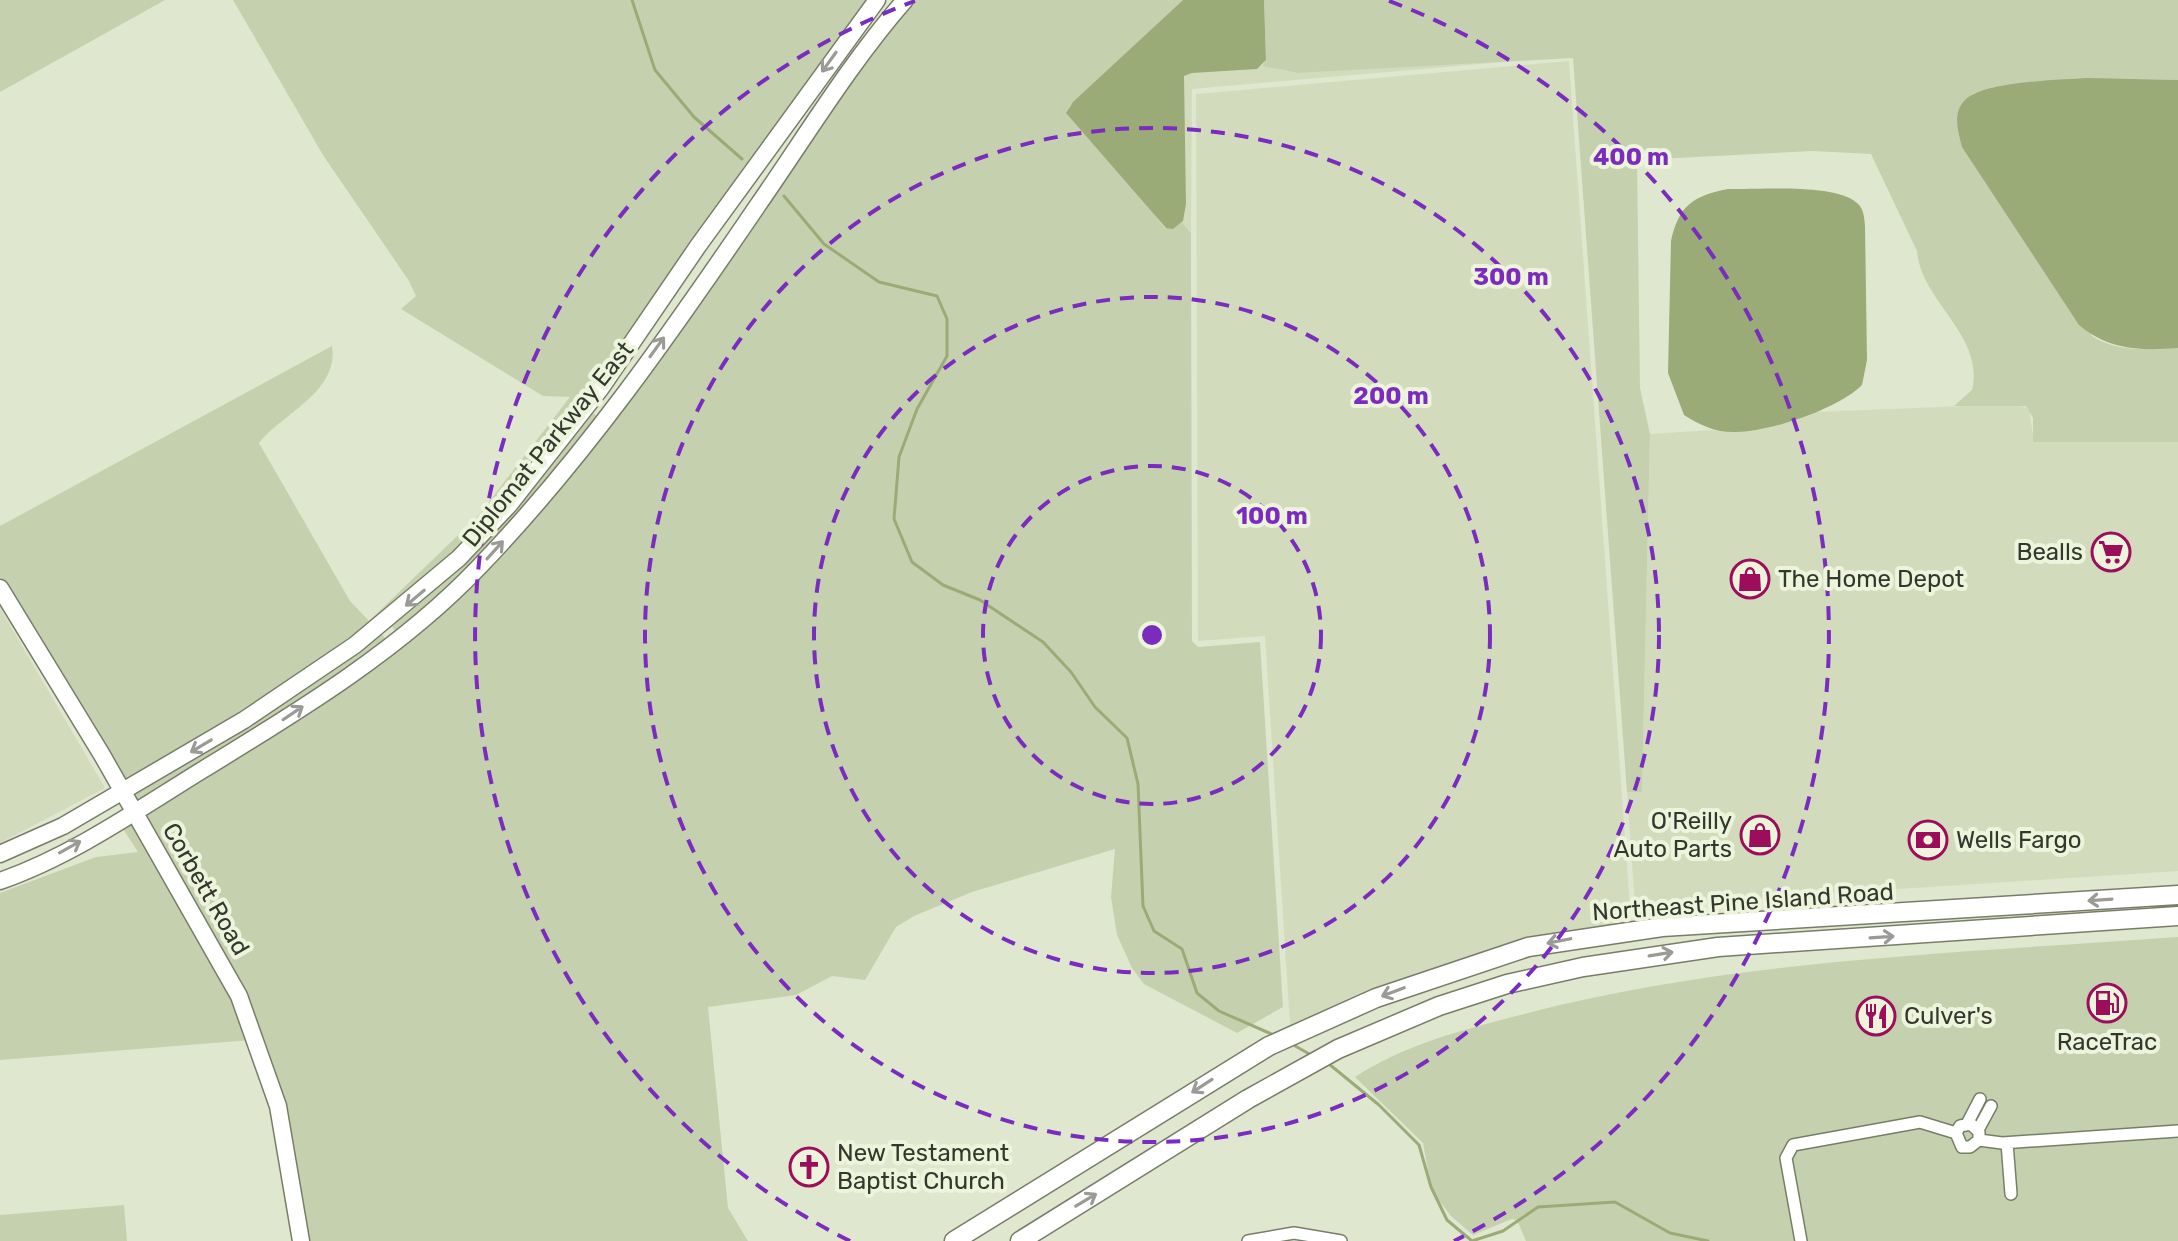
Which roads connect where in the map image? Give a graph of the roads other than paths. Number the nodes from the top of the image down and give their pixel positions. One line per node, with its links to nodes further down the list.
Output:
1 (877, 0): 3 (main road, Diplomat Parkway East, one-way to 3)
2 (905, 0): 4 (main road, Diplomat Parkway East, one-way to 2)
3 (594, 397): 4 (main road); 6 (main road, Diplomat Parkway East, one-way to 6)
4 (611, 409): 7 (main road, Diplomat Parkway East, one-way to 4)
5 (0, 588): 8 (main road, Corbett Road)
6 (382, 624): 7 (main road); 8 (main road, Diplomat Parkway East, one-way to 8)
7 (394, 641): 9 (main road, Diplomat Parkway East, one-way to 7)
8 (123, 791): 9 (main road, Corbett Road); 10 (main road, Diplomat Parkway East)
9 (134, 812): 11 (main road, Diplomat Parkway East, one-way to 9); 23 (main road, Corbett Road)
10 (0, 854)
11 (0, 881)
12 (2178, 895): 14 (main road, Northeast Pine Island Road, one-way to 14)
13 (2178, 916): 15 (main road, Northeast Pine Island Road, one-way to 13)
14 (1857, 917): 15 (main road); 24 (main road, Northeast Pine Island Road, one-way to 24)
15 (1697, 949): 25 (main road, Northeast Pine Island Road, one-way to 15)
16 (1980, 1099): 18 (street)
17 (1991, 1106): 18 (street)
18 (1974, 1131): 20 (street); 20 (street); 21 (street)
19 (2178, 1131): 21 (street)
20 (1956, 1133): 28 (street)
21 (2007, 1143): 22 (street)
22 (2011, 1194)
23 (301, 1241)
24 (954, 1241)
25 (1020, 1241)
26 (1248, 1241): 27 (street)
27 (1341, 1241)
28 (1801, 1241)

